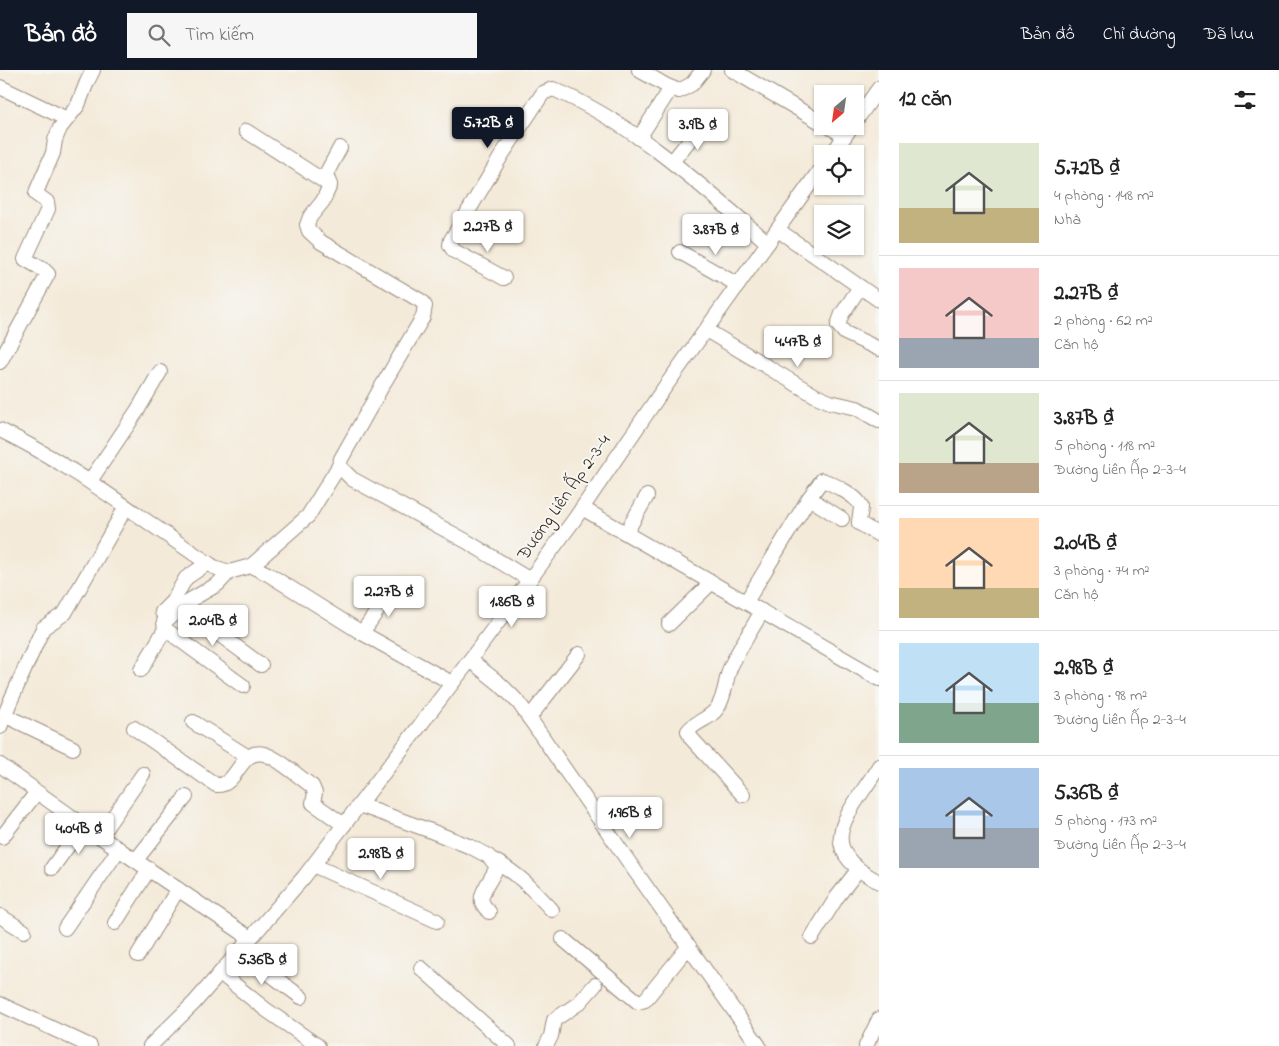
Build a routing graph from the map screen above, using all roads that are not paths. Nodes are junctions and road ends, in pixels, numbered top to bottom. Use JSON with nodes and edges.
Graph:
{"nodes":[{"id":1,"x":93,"y":70,"type":"edge"},
{"id":2,"x":639,"y":70,"type":"edge"},
{"id":3,"x":703,"y":70,"type":"edge"},
{"id":4,"x":732,"y":70,"type":"edge"},
{"id":5,"x":0,"y":87,"type":"edge"},
{"id":6,"x":671,"y":88,"type":"junction"},
{"id":7,"x":879,"y":88,"type":"edge"},
{"id":8,"x":864,"y":109,"type":"edge"},
{"id":9,"x":814,"y":118,"type":"edge"},
{"id":10,"x":67,"y":120,"type":"junction"},
{"id":11,"x":703,"y":123,"type":"dead end"},
{"id":12,"x":246,"y":131,"type":"dead end"},
{"id":13,"x":640,"y":138,"type":"junction"},
{"id":14,"x":340,"y":148,"type":"dead end"},
{"id":15,"x":672,"y":162,"type":"junction"},
{"id":16,"x":814,"y":178,"type":"edge"},
{"id":17,"x":330,"y":185,"type":"junction"},
{"id":18,"x":778,"y":230,"type":"junction"},
{"id":19,"x":768,"y":243,"type":"junction"},
{"id":20,"x":680,"y":252,"type":"dead end"},
{"id":21,"x":504,"y":278,"type":"dead end"},
{"id":22,"x":738,"y":285,"type":"junction"},
{"id":23,"x":860,"y":287,"type":"junction"},
{"id":24,"x":879,"y":300,"type":"edge"},
{"id":25,"x":706,"y":330,"type":"junction"},
{"id":26,"x":879,"y":349,"type":"edge"},
{"id":27,"x":0,"y":362,"type":"edge"},
{"id":28,"x":160,"y":372,"type":"dead end"},
{"id":29,"x":879,"y":421,"type":"edge"},
{"id":30,"x":0,"y":430,"type":"edge"},
{"id":31,"x":339,"y":466,"type":"junction"},
{"id":32,"x":90,"y":482,"type":"junction"},
{"id":33,"x":647,"y":496,"type":"dead end"},
{"id":34,"x":809,"y":498,"type":"junction"},
{"id":35,"x":126,"y":507,"type":"junction"},
{"id":36,"x":582,"y":508,"type":"junction"},
{"id":37,"x":842,"y":519,"type":"dead end"},
{"id":38,"x":626,"y":533,"type":"junction"},
{"id":39,"x":879,"y":535,"type":"edge"},
{"id":40,"x":208,"y":563,"type":"junction"},
{"id":41,"x":251,"y":566,"type":"junction"},
{"id":42,"x":229,"y":572,"type":"junction"},
{"id":43,"x":530,"y":580,"type":"junction"},
{"id":44,"x":712,"y":582,"type":"junction"},
{"id":45,"x":393,"y":588,"type":"dead end"},
{"id":46,"x":746,"y":602,"type":"junction"},
{"id":47,"x":182,"y":606,"type":"junction"},
{"id":48,"x":762,"y":611,"type":"junction"},
{"id":49,"x":162,"y":612,"type":"dead end"},
{"id":50,"x":670,"y":624,"type":"dead end"},
{"id":51,"x":165,"y":629,"type":"junction"},
{"id":52,"x":362,"y":633,"type":"junction"},
{"id":53,"x":579,"y":654,"type":"dead end"},
{"id":54,"x":470,"y":660,"type":"junction"},
{"id":55,"x":260,"y":665,"type":"dead end"},
{"id":56,"x":141,"y":670,"type":"dead end"},
{"id":57,"x":879,"y":679,"type":"edge"},
{"id":58,"x":452,"y":683,"type":"junction"},
{"id":59,"x":243,"y":686,"type":"dead end"},
{"id":60,"x":3,"y":710,"type":"edge"},
{"id":61,"x":529,"y":718,"type":"junction"},
{"id":62,"x":194,"y":722,"type":"dead end"},
{"id":63,"x":134,"y":728,"type":"dead end"},
{"id":64,"x":73,"y":748,"type":"dead end"},
{"id":65,"x":248,"y":756,"type":"junction"},
{"id":66,"x":0,"y":765,"type":"edge"},
{"id":67,"x":879,"y":766,"type":"edge"},
{"id":68,"x":143,"y":774,"type":"dead end"},
{"id":69,"x":31,"y":787,"type":"dead end"},
{"id":70,"x":743,"y":795,"type":"dead end"},
{"id":71,"x":186,"y":797,"type":"dead end"},
{"id":72,"x":359,"y":805,"type":"junction"},
{"id":73,"x":83,"y":825,"type":"junction"},
{"id":74,"x":344,"y":825,"type":"junction"},
{"id":75,"x":100,"y":836,"type":"junction"},
{"id":76,"x":2,"y":837,"type":"dead end"},
{"id":77,"x":118,"y":848,"type":"junction"},
{"id":78,"x":136,"y":860,"type":"junction"},
{"id":79,"x":493,"y":860,"type":"junction"},
{"id":80,"x":313,"y":865,"type":"junction"},
{"id":81,"x":52,"y":868,"type":"dead end"},
{"id":82,"x":149,"y":869,"type":"junction"},
{"id":83,"x":858,"y":870,"type":"junction"},
{"id":84,"x":879,"y":882,"type":"edge"},
{"id":85,"x":178,"y":889,"type":"junction"},
{"id":86,"x":552,"y":910,"type":"dead end"},
{"id":87,"x":489,"y":912,"type":"dead end"},
{"id":88,"x":0,"y":916,"type":"edge"},
{"id":89,"x":437,"y":921,"type":"dead end"},
{"id":90,"x":115,"y":923,"type":"dead end"},
{"id":91,"x":65,"y":928,"type":"dead end"},
{"id":92,"x":24,"y":932,"type":"dead end"},
{"id":93,"x":812,"y":937,"type":"dead end"},
{"id":94,"x":250,"y":938,"type":"junction"},
{"id":95,"x":563,"y":939,"type":"dead end"},
{"id":96,"x":688,"y":946,"type":"junction"},
{"id":97,"x":239,"y":951,"type":"junction"},
{"id":98,"x":138,"y":955,"type":"dead end"},
{"id":99,"x":421,"y":968,"type":"dead end"},
{"id":100,"x":220,"y":973,"type":"junction"},
{"id":101,"x":595,"y":984,"type":"dead end"},
{"id":102,"x":301,"y":997,"type":"dead end"},
{"id":103,"x":0,"y":1004,"type":"edge"},
{"id":104,"x":879,"y":1019,"type":"edge"},
{"id":105,"x":757,"y":1045,"type":"edge"},
{"id":106,"x":90,"y":1046,"type":"edge"},
{"id":107,"x":150,"y":1046,"type":"edge"},
{"id":108,"x":318,"y":1046,"type":"edge"},
{"id":109,"x":509,"y":1046,"type":"edge"},
{"id":110,"x":546,"y":1046,"type":"edge"},
{"id":111,"x":866,"y":1046,"type":"edge"}],
"edges":[{"from":1,"to":10,"type":"street"},
{"from":2,"to":6,"type":"street"},
{"from":3,"to":6,"type":"street"},
{"from":4,"to":9,"type":"street"},
{"from":5,"to":10,"type":"street"},
{"from":6,"to":13,"type":"street"},
{"from":7,"to":8,"type":"street"},
{"from":10,"to":27,"type":"street"},
{"from":11,"to":15,"type":"street"},
{"from":12,"to":17,"type":"street"},
{"from":13,"to":15,"type":"street"},
{"from":13,"to":21,"type":"street"},
{"from":14,"to":17,"type":"street"},
{"from":15,"to":19,"type":"street"},
{"from":16,"to":18,"type":"street","name":"Đường Liên Ấp 2-3-4"},
{"from":17,"to":31,"type":"street"},
{"from":18,"to":19,"type":"street","name":"Đường Liên Ấp 2-3-4"},
{"from":18,"to":23,"type":"street"},
{"from":19,"to":22,"type":"street","name":"Đường Liên Ấp 2-3-4"},
{"from":20,"to":22,"type":"street"},
{"from":22,"to":25,"type":"street","name":"Đường Liên Ấp 2-3-4"},
{"from":23,"to":24,"type":"street"},
{"from":23,"to":26,"type":"street"},
{"from":25,"to":29,"type":"street"},
{"from":25,"to":36,"type":"street","name":"Đường Liên Ấp 2-3-4"},
{"from":28,"to":32,"type":"street"},
{"from":30,"to":32,"type":"street"},
{"from":31,"to":41,"type":"street"},
{"from":31,"to":43,"type":"street"},
{"from":32,"to":35,"type":"street"},
{"from":33,"to":38,"type":"street"},
{"from":34,"to":37,"type":"street"},
{"from":34,"to":39,"type":"street"},
{"from":34,"to":46,"type":"street"},
{"from":35,"to":40,"type":"street"},
{"from":35,"to":60,"type":"street"},
{"from":36,"to":38,"type":"street"},
{"from":36,"to":43,"type":"street","name":"Đường Liên Ấp 2-3-4"},
{"from":38,"to":44,"type":"street"},
{"from":40,"to":42,"type":"street"},
{"from":40,"to":49,"type":"street"},
{"from":41,"to":42,"type":"street"},
{"from":41,"to":52,"type":"street"},
{"from":42,"to":47,"type":"street"},
{"from":43,"to":54,"type":"street","name":"Đường Liên Ấp 2-3-4"},
{"from":44,"to":46,"type":"street"},
{"from":44,"to":50,"type":"street"},
{"from":45,"to":52,"type":"street"},
{"from":46,"to":48,"type":"street"},
{"from":47,"to":51,"type":"street"},
{"from":47,"to":55,"type":"street"},
{"from":48,"to":57,"type":"street"},
{"from":48,"to":70,"type":"street"},
{"from":51,"to":56,"type":"street"},
{"from":51,"to":59,"type":"street"},
{"from":52,"to":58,"type":"street"},
{"from":53,"to":61,"type":"street"},
{"from":54,"to":58,"type":"street","name":"Đường Liên Ấp 2-3-4"},
{"from":54,"to":61,"type":"street"},
{"from":58,"to":72,"type":"street","name":"Đường Liên Ấp 2-3-4"},
{"from":60,"to":64,"type":"street"},
{"from":61,"to":96,"type":"street"},
{"from":62,"to":65,"type":"street"},
{"from":63,"to":65,"type":"street"},
{"from":65,"to":74,"type":"street"},
{"from":66,"to":69,"type":"street"},
{"from":67,"to":83,"type":"street"},
{"from":68,"to":75,"type":"street"},
{"from":71,"to":78,"type":"street"},
{"from":72,"to":74,"type":"street","name":"Đường Liên Ấp 2-3-4"},
{"from":72,"to":79,"type":"street"},
{"from":73,"to":75,"type":"street"},
{"from":73,"to":76,"type":"street"},
{"from":73,"to":81,"type":"street"},
{"from":74,"to":80,"type":"street","name":"Đường Liên Ấp 2-3-4"},
{"from":75,"to":77,"type":"street"},
{"from":77,"to":78,"type":"street"},
{"from":77,"to":91,"type":"street"},
{"from":78,"to":82,"type":"street"},
{"from":79,"to":86,"type":"street"},
{"from":79,"to":87,"type":"street"},
{"from":80,"to":89,"type":"street"},
{"from":80,"to":94,"type":"street","name":"Đường Liên Ấp 2-3-4"},
{"from":82,"to":85,"type":"street"},
{"from":82,"to":90,"type":"street"},
{"from":83,"to":84,"type":"street"},
{"from":83,"to":93,"type":"street"},
{"from":85,"to":94,"type":"street"},
{"from":85,"to":98,"type":"street"},
{"from":88,"to":92,"type":"street"},
{"from":94,"to":97,"type":"street","name":"Đường Liên Ấp 2-3-4"},
{"from":95,"to":96,"type":"street"},
{"from":96,"to":105,"type":"street"},
{"from":97,"to":100,"type":"street","name":"Đường Liên Ấp 2-3-4"},
{"from":97,"to":102,"type":"street"},
{"from":99,"to":109,"type":"street"},
{"from":100,"to":107,"type":"street","name":"Đường Liên Ấp 2-3-4"},
{"from":100,"to":108,"type":"street"},
{"from":101,"to":110,"type":"street"},
{"from":103,"to":106,"type":"street"},
{"from":104,"to":111,"type":"street"}]}
